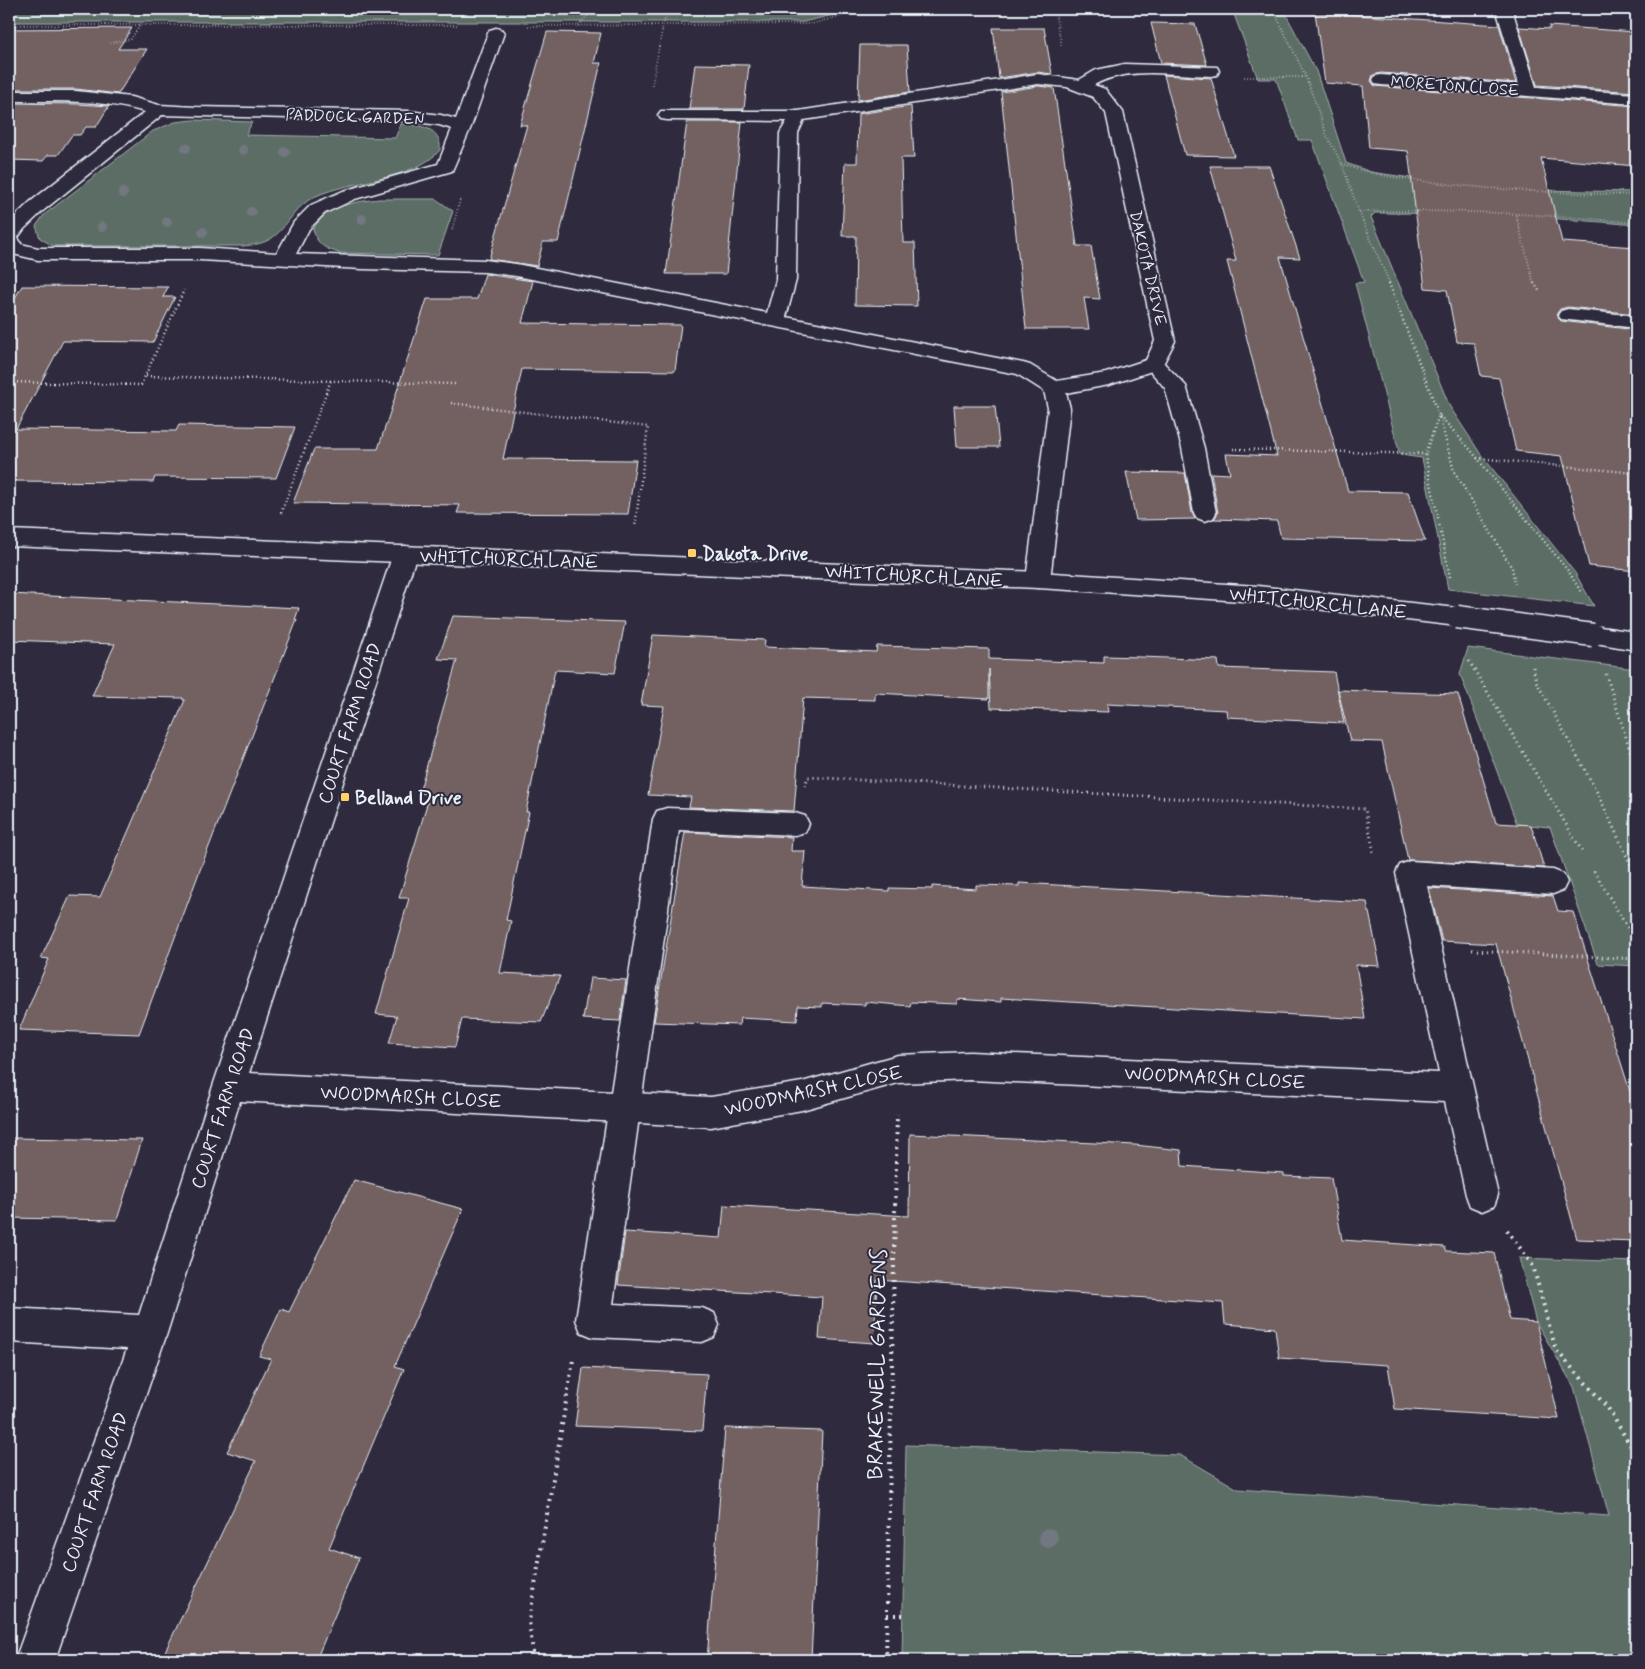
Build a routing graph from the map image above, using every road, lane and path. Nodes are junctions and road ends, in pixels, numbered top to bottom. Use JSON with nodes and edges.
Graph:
{"nodes":[{"id":1,"x":594,"y":9,"type":"edge"},
{"id":2,"x":670,"y":9,"type":"edge"},
{"id":3,"x":868,"y":9,"type":"edge"},
{"id":4,"x":1273,"y":9,"type":"edge"},
{"id":5,"x":1504,"y":9,"type":"edge"},
{"id":6,"x":141,"y":24,"type":"junction"},
{"id":7,"x":9,"y":25,"type":"edge"},
{"id":8,"x":579,"y":25,"type":"junction"},
{"id":9,"x":663,"y":25,"type":"junction"},
{"id":10,"x":459,"y":26,"type":"dead end"},
{"id":11,"x":525,"y":26,"type":"dead end"},
{"id":12,"x":496,"y":33,"type":"dead end"},
{"id":13,"x":110,"y":43,"type":"dead end"},
{"id":14,"x":1211,"y":71,"type":"joint"},
{"id":15,"x":1306,"y":77,"type":"junction"},
{"id":16,"x":1381,"y":80,"type":"dead end"},
{"id":17,"x":1080,"y":86,"type":"junction"},
{"id":18,"x":1528,"y":91,"type":"junction"},
{"id":19,"x":9,"y":96,"type":"edge"},
{"id":20,"x":1636,"y":99,"type":"edge"},
{"id":21,"x":158,"y":110,"type":"junction"},
{"id":22,"x":667,"y":115,"type":"joint"},
{"id":23,"x":798,"y":116,"type":"junction"},
{"id":24,"x":462,"y":127,"type":"junction"},
{"id":25,"x":1342,"y":164,"type":"junction"},
{"id":26,"x":446,"y":167,"type":"junction"},
{"id":27,"x":1636,"y":195,"type":"edge"},
{"id":28,"x":1359,"y":212,"type":"junction"},
{"id":29,"x":1516,"y":215,"type":"junction"},
{"id":30,"x":1636,"y":223,"type":"edge"},
{"id":31,"x":200,"y":254,"type":"junction"},
{"id":32,"x":283,"y":259,"type":"junction"},
{"id":33,"x":442,"y":264,"type":"junction"},
{"id":34,"x":1568,"y":315,"type":"joint"},
{"id":35,"x":774,"y":321,"type":"junction"},
{"id":36,"x":1636,"y":322,"type":"edge"},
{"id":37,"x":1154,"y":364,"type":"junction"},
{"id":38,"x":146,"y":376,"type":"junction"},
{"id":39,"x":331,"y":380,"type":"junction"},
{"id":40,"x":9,"y":382,"type":"edge"},
{"id":41,"x":455,"y":384,"type":"dead end"},
{"id":42,"x":1054,"y":388,"type":"junction"},
{"id":43,"x":451,"y":403,"type":"dead end"},
{"id":44,"x":1193,"y":448,"type":"junction"},
{"id":45,"x":1425,"y":454,"type":"dead end"},
{"id":46,"x":1476,"y":458,"type":"dead end"},
{"id":47,"x":1636,"y":473,"type":"edge"},
{"id":48,"x":1205,"y":513,"type":"dead end"},
{"id":49,"x":9,"y":538,"type":"edge"},
{"id":50,"x":267,"y":548,"type":"junction"},
{"id":51,"x":405,"y":554,"type":"junction"},
{"id":52,"x":645,"y":563,"type":"junction"},
{"id":53,"x":1038,"y":580,"type":"junction"},
{"id":54,"x":1516,"y":586,"type":"dead end"},
{"id":55,"x":1636,"y":641,"type":"edge"},
{"id":56,"x":1531,"y":658,"type":"dead end"},
{"id":57,"x":795,"y":824,"type":"joint"},
{"id":58,"x":1410,"y":873,"type":"junction"},
{"id":59,"x":1636,"y":876,"type":"edge"},
{"id":60,"x":1553,"y":882,"type":"dead end"},
{"id":61,"x":1426,"y":947,"type":"junction"},
{"id":62,"x":1636,"y":959,"type":"edge"},
{"id":63,"x":898,"y":1069,"type":"junction"},
{"id":64,"x":229,"y":1086,"type":"junction"},
{"id":65,"x":1457,"y":1088,"type":"junction"},
{"id":66,"x":624,"y":1107,"type":"junction"},
{"id":67,"x":1482,"y":1194,"type":"joint"},
{"id":68,"x":593,"y":1320,"type":"junction"},
{"id":69,"x":9,"y":1325,"type":"edge"},
{"id":70,"x":702,"y":1325,"type":"dead end"},
{"id":71,"x":150,"y":1334,"type":"junction"},
{"id":72,"x":1636,"y":1455,"type":"edge"},
{"id":73,"x":888,"y":1615,"type":"junction"},
{"id":74,"x":903,"y":1615,"type":"dead end"},
{"id":75,"x":35,"y":1660,"type":"edge"},
{"id":76,"x":534,"y":1660,"type":"edge"},
{"id":77,"x":886,"y":1660,"type":"edge"}],
"edges":[{"from":1,"to":8,"type":"path"},
{"from":2,"to":9,"type":"path"},
{"from":3,"to":9,"type":"path"},
{"from":4,"to":15,"type":"path"},
{"from":5,"to":18,"type":"street","name":"MORETON CLOSE"},
{"from":6,"to":7,"type":"path"},
{"from":6,"to":10,"type":"path"},
{"from":6,"to":13,"type":"path"},
{"from":8,"to":9,"type":"path"},
{"from":8,"to":11,"type":"path"},
{"from":9,"to":22,"type":"path"},
{"from":12,"to":24,"type":"street"},
{"from":14,"to":15,"type":"path"},
{"from":14,"to":17,"type":"street"},
{"from":15,"to":25,"type":"path"},
{"from":16,"to":18,"type":"street","name":"MORETON CLOSE"},
{"from":17,"to":23,"type":"street","name":"DAKOTA DRIVE"},
{"from":17,"to":37,"type":"street","name":"DAKOTA DRIVE"},
{"from":18,"to":20,"type":"street","name":"MORETON CLOSE"},
{"from":19,"to":21,"type":"street","name":"PADDOCK GARDEN"},
{"from":21,"to":24,"type":"street","name":"PADDOCK GARDEN"},
{"from":21,"to":31,"type":"street"},
{"from":22,"to":23,"type":"street","name":"DAKOTA DRIVE"},
{"from":23,"to":35,"type":"street"},
{"from":24,"to":26,"type":"street"},
{"from":25,"to":27,"type":"path"},
{"from":25,"to":28,"type":"path"},
{"from":26,"to":32,"type":"street"},
{"from":26,"to":33,"type":"path"},
{"from":28,"to":29,"type":"path"},
{"from":28,"to":54,"type":"path"},
{"from":29,"to":30,"type":"path"},
{"from":29,"to":34,"type":"path"},
{"from":31,"to":32,"type":"street"},
{"from":31,"to":38,"type":"path"},
{"from":32,"to":33,"type":"street"},
{"from":33,"to":35,"type":"street"},
{"from":34,"to":36,"type":"street"},
{"from":35,"to":42,"type":"street"},
{"from":37,"to":42,"type":"street"},
{"from":37,"to":44,"type":"street"},
{"from":38,"to":39,"type":"path"},
{"from":38,"to":40,"type":"path"},
{"from":39,"to":41,"type":"path"},
{"from":39,"to":50,"type":"path"},
{"from":42,"to":53,"type":"street"},
{"from":43,"to":52,"type":"path"},
{"from":44,"to":45,"type":"path"},
{"from":44,"to":48,"type":"street"},
{"from":46,"to":47,"type":"path"},
{"from":49,"to":50,"type":"street","name":"WHITCHURCH LANE"},
{"from":50,"to":51,"type":"street","name":"WHITCHURCH LANE"},
{"from":51,"to":52,"type":"street","name":"WHITCHURCH LANE"},
{"from":51,"to":64,"type":"street","name":"COURT FARM ROAD"},
{"from":52,"to":53,"type":"street","name":"WHITCHURCH LANE"},
{"from":53,"to":55,"type":"street","name":"WHITCHURCH LANE","bridge":true},
{"from":56,"to":59,"type":"path"},
{"from":57,"to":58,"type":"path"},
{"from":57,"to":66,"type":"street"},
{"from":58,"to":60,"type":"street"},
{"from":58,"to":61,"type":"street"},
{"from":61,"to":62,"type":"path"},
{"from":61,"to":65,"type":"street"},
{"from":63,"to":65,"type":"street","name":"WOODMARSH CLOSE"},
{"from":63,"to":66,"type":"street","name":"WOODMARSH CLOSE"},
{"from":63,"to":73,"type":"path","name":"BRAKEWELL GARDENS"},
{"from":64,"to":66,"type":"street","name":"WOODMARSH CLOSE"},
{"from":64,"to":71,"type":"street","name":"COURT FARM ROAD"},
{"from":65,"to":67,"type":"street"},
{"from":66,"to":68,"type":"street"},
{"from":67,"to":72,"type":"path"},
{"from":68,"to":70,"type":"street"},
{"from":68,"to":76,"type":"path"},
{"from":69,"to":71,"type":"street"},
{"from":71,"to":75,"type":"street","name":"COURT FARM ROAD"},
{"from":73,"to":74,"type":"path"},
{"from":73,"to":77,"type":"path","name":"BRAKEWELL GARDENS"}]}
